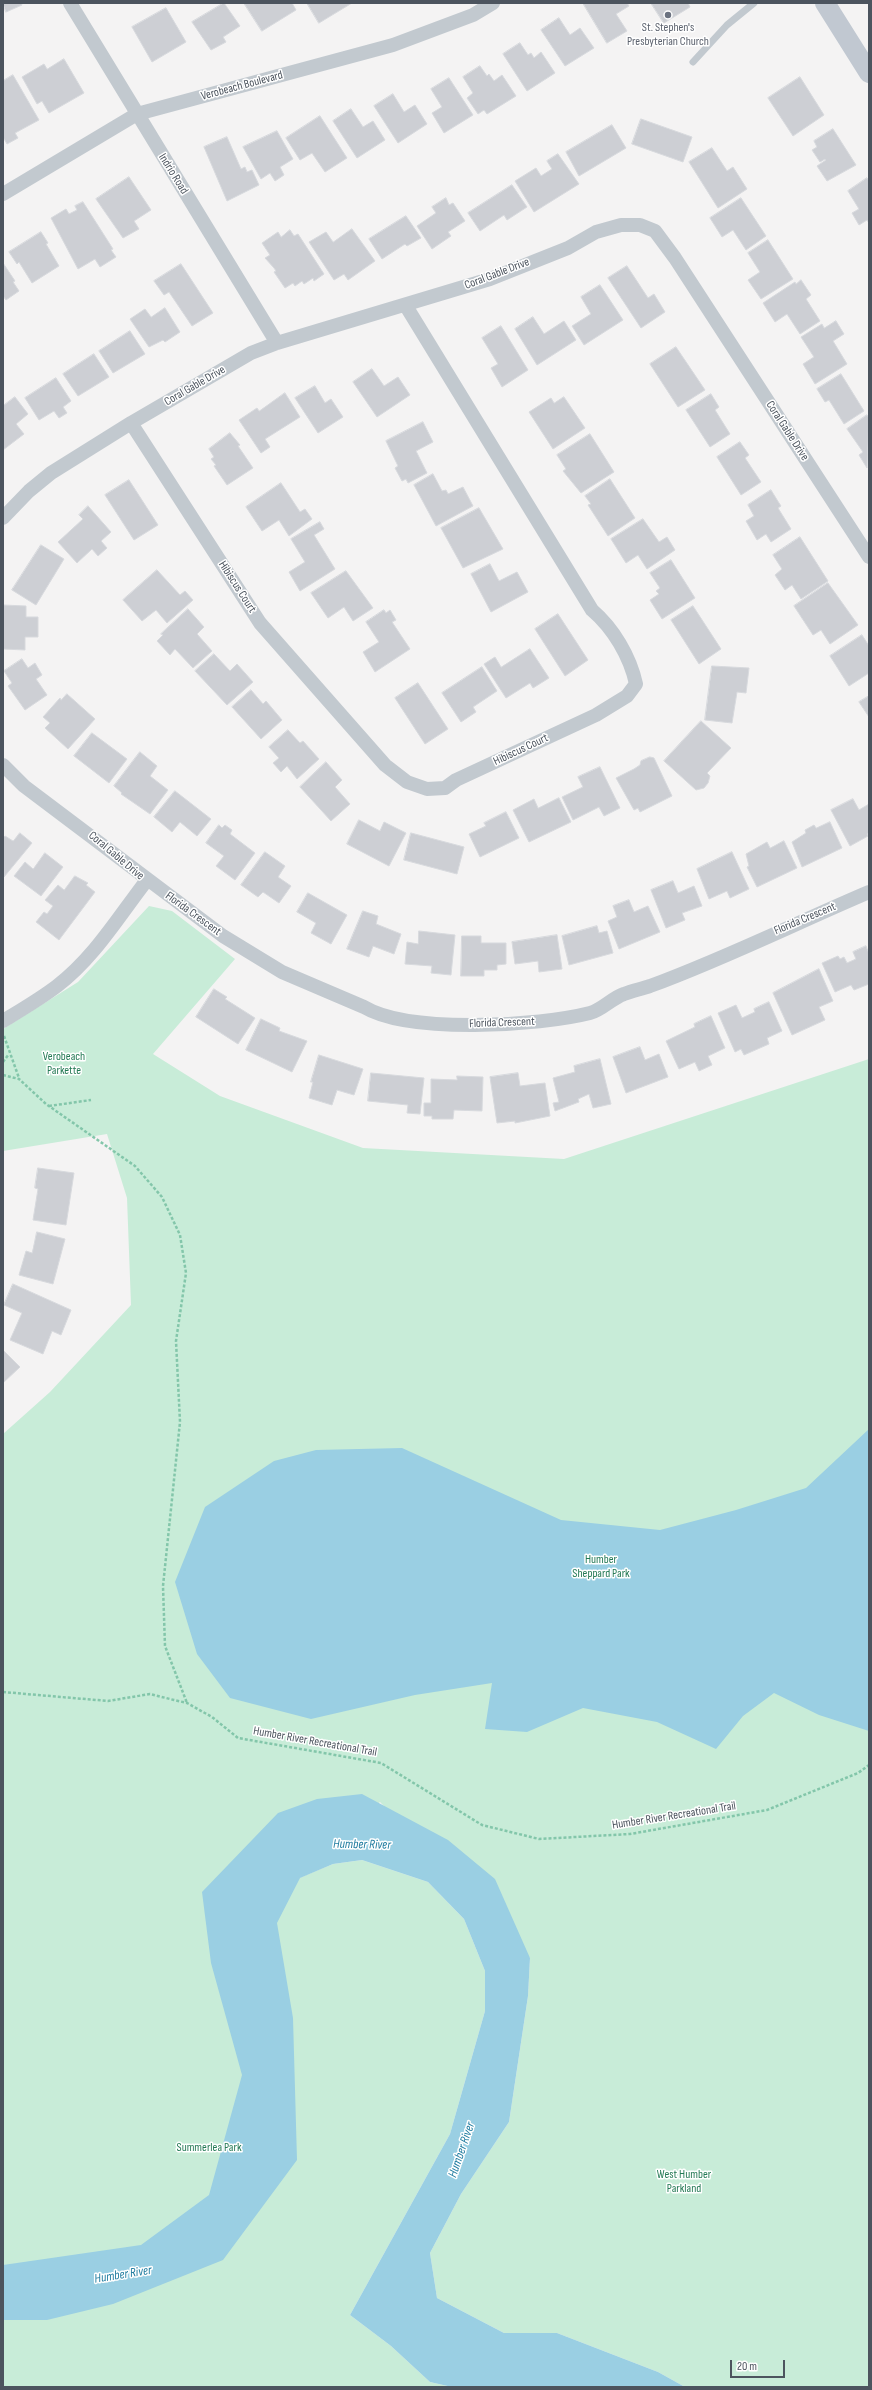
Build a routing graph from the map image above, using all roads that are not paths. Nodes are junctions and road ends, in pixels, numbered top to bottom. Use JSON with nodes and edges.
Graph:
{"nodes":[{"id":1,"x":70,"y":3,"type":"edge"},
{"id":2,"x":493,"y":3,"type":"edge"},
{"id":3,"x":754,"y":3,"type":"edge"},
{"id":4,"x":825,"y":3,"type":"edge"},
{"id":5,"x":693,"y":62,"type":"dead end"},
{"id":6,"x":869,"y":73,"type":"edge"},
{"id":7,"x":137,"y":114,"type":"junction"},
{"id":8,"x":3,"y":194,"type":"edge"},
{"id":9,"x":406,"y":306,"type":"junction"},
{"id":10,"x":277,"y":343,"type":"junction"},
{"id":11,"x":131,"y":423,"type":"junction"},
{"id":12,"x":3,"y":518,"type":"edge"},
{"id":13,"x":869,"y":557,"type":"edge"},
{"id":14,"x":3,"y":765,"type":"edge"},
{"id":15,"x":147,"y":880,"type":"junction"},
{"id":16,"x":869,"y":892,"type":"edge"},
{"id":17,"x":3,"y":1021,"type":"edge"}],
"edges":[{"from":1,"to":7,"type":"street","name":"Indrio Road"},
{"from":2,"to":7,"type":"street","name":"Verobeach Boulevard"},
{"from":3,"to":5,"type":"lane"},
{"from":4,"to":6,"type":"main road"},
{"from":7,"to":8,"type":"street","name":"Verobeach Boulevard"},
{"from":7,"to":10,"type":"street","name":"Indrio Road"},
{"from":9,"to":10,"type":"street","name":"Coral Gable Drive"},
{"from":9,"to":11,"type":"street","name":"Hibiscus Court"},
{"from":9,"to":13,"type":"street","name":"Coral Gable Drive"},
{"from":10,"to":11,"type":"street","name":"Coral Gable Drive"},
{"from":11,"to":12,"type":"street","name":"Coral Gable Drive"},
{"from":14,"to":15,"type":"street","name":"Coral Gable Drive"},
{"from":15,"to":16,"type":"street","name":"Florida Crescent"},
{"from":15,"to":17,"type":"street","name":"Coral Gable Drive"}]}
